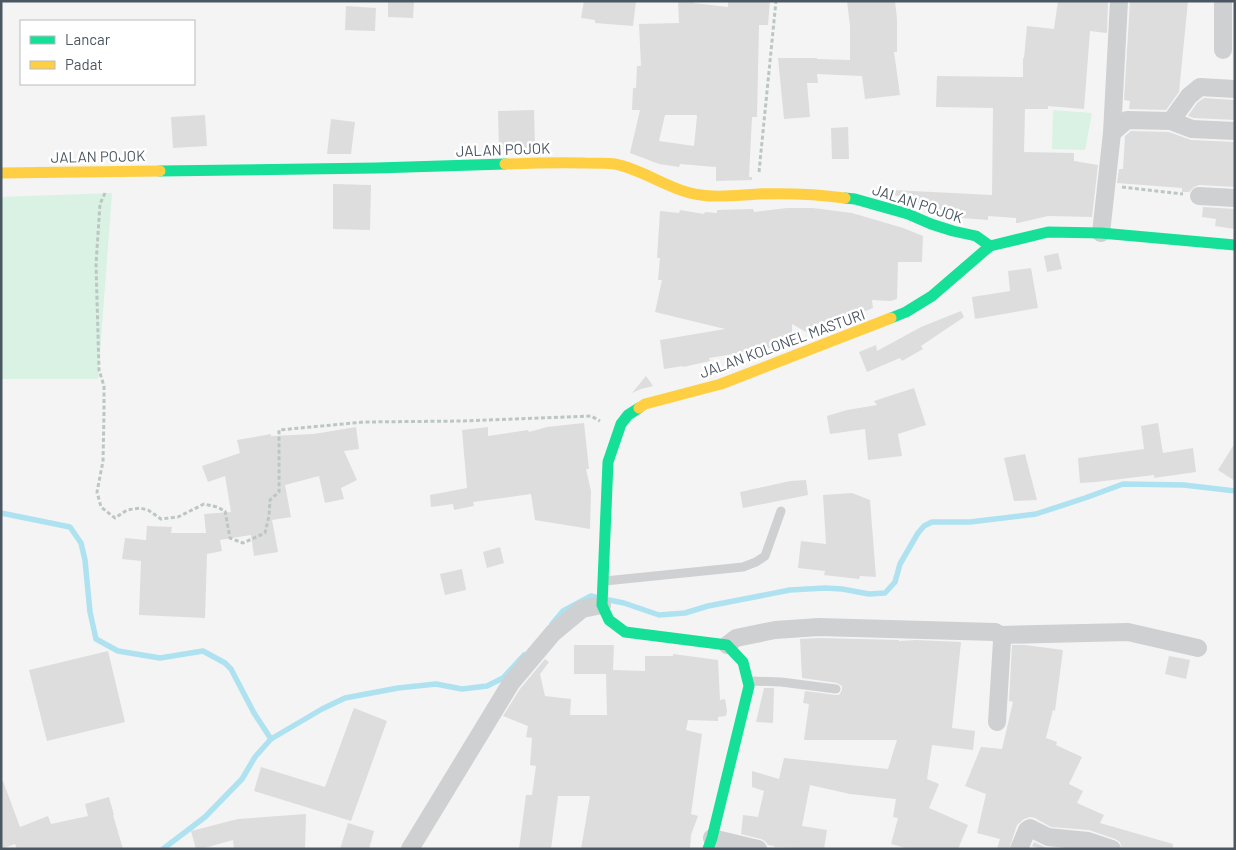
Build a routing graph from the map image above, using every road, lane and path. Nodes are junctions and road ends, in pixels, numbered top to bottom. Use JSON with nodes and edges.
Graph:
{"nodes":[{"id":1,"x":776,"y":1,"type":"edge"},
{"id":2,"x":1119,"y":1,"type":"edge"},
{"id":3,"x":1223,"y":1,"type":"edge"},
{"id":4,"x":1222,"y":50,"type":"dead end"},
{"id":5,"x":1235,"y":89,"type":"edge"},
{"id":6,"x":1171,"y":121,"type":"junction"},
{"id":7,"x":1235,"y":131,"type":"edge"},
{"id":8,"x":1112,"y":133,"type":"junction"},
{"id":9,"x":115,"y":171,"type":"junction"},
{"id":10,"x":1,"y":173,"type":"edge"},
{"id":11,"x":1106,"y":186,"type":"junction"},
{"id":12,"x":758,"y":194,"type":"junction"},
{"id":13,"x":1199,"y":196,"type":"joint"},
{"id":14,"x":1235,"y":198,"type":"edge"},
{"id":15,"x":1101,"y":233,"type":"junction"},
{"id":16,"x":1235,"y":245,"type":"edge"},
{"id":17,"x":990,"y":246,"type":"junction"},
{"id":18,"x":621,"y":424,"type":"junction"},
{"id":19,"x":781,"y":511,"type":"dead end"},
{"id":20,"x":602,"y":581,"type":"junction"},
{"id":21,"x":602,"y":605,"type":"junction"},
{"id":22,"x":1000,"y":635,"type":"junction"},
{"id":23,"x":727,"y":645,"type":"junction"},
{"id":24,"x":1198,"y":648,"type":"dead end"},
{"id":25,"x":748,"y":680,"type":"junction"},
{"id":26,"x":836,"y":689,"type":"dead end"},
{"id":27,"x":997,"y":722,"type":"dead end"},
{"id":28,"x":710,"y":843,"type":"edge"},
{"id":29,"x":410,"y":849,"type":"edge"},
{"id":30,"x":758,"y":849,"type":"edge"},
{"id":31,"x":1019,"y":849,"type":"edge"},
{"id":32,"x":1112,"y":849,"type":"edge"}],
"edges":[{"from":1,"to":12,"type":"path"},
{"from":2,"to":8,"type":"street"},
{"from":3,"to":4,"type":"street"},
{"from":5,"to":6,"type":"street"},
{"from":6,"to":7,"type":"street"},
{"from":6,"to":8,"type":"street"},
{"from":8,"to":11,"type":"street"},
{"from":9,"to":10,"type":"main road","name":"JALAN POJOK"},
{"from":9,"to":12,"type":"main road","name":"JALAN POJOK"},
{"from":9,"to":18,"type":"path"},
{"from":11,"to":13,"type":"path"},
{"from":11,"to":15,"type":"street"},
{"from":12,"to":17,"type":"main road","name":"JALAN POJOK"},
{"from":13,"to":14,"type":"street"},
{"from":15,"to":16,"type":"main road","name":"JALAN KOLONEL MASTURI"},
{"from":15,"to":17,"type":"main road","name":"JALAN KOLONEL MASTURI"},
{"from":17,"to":18,"type":"main road","name":"JALAN KOLONEL MASTURI"},
{"from":18,"to":20,"type":"main road","name":"JALAN KOLONEL MASTURI"},
{"from":19,"to":20,"type":"lane"},
{"from":20,"to":21,"type":"main road","name":"JALAN KOLONEL MASTURI"},
{"from":21,"to":23,"type":"main road"},
{"from":21,"to":29,"type":"street"},
{"from":22,"to":23,"type":"street"},
{"from":22,"to":24,"type":"street"},
{"from":22,"to":27,"type":"street"},
{"from":23,"to":25,"type":"main road"},
{"from":25,"to":26,"type":"lane"},
{"from":25,"to":28,"type":"main road"},
{"from":28,"to":30,"type":"street"},
{"from":31,"to":32,"type":"street"}]}
